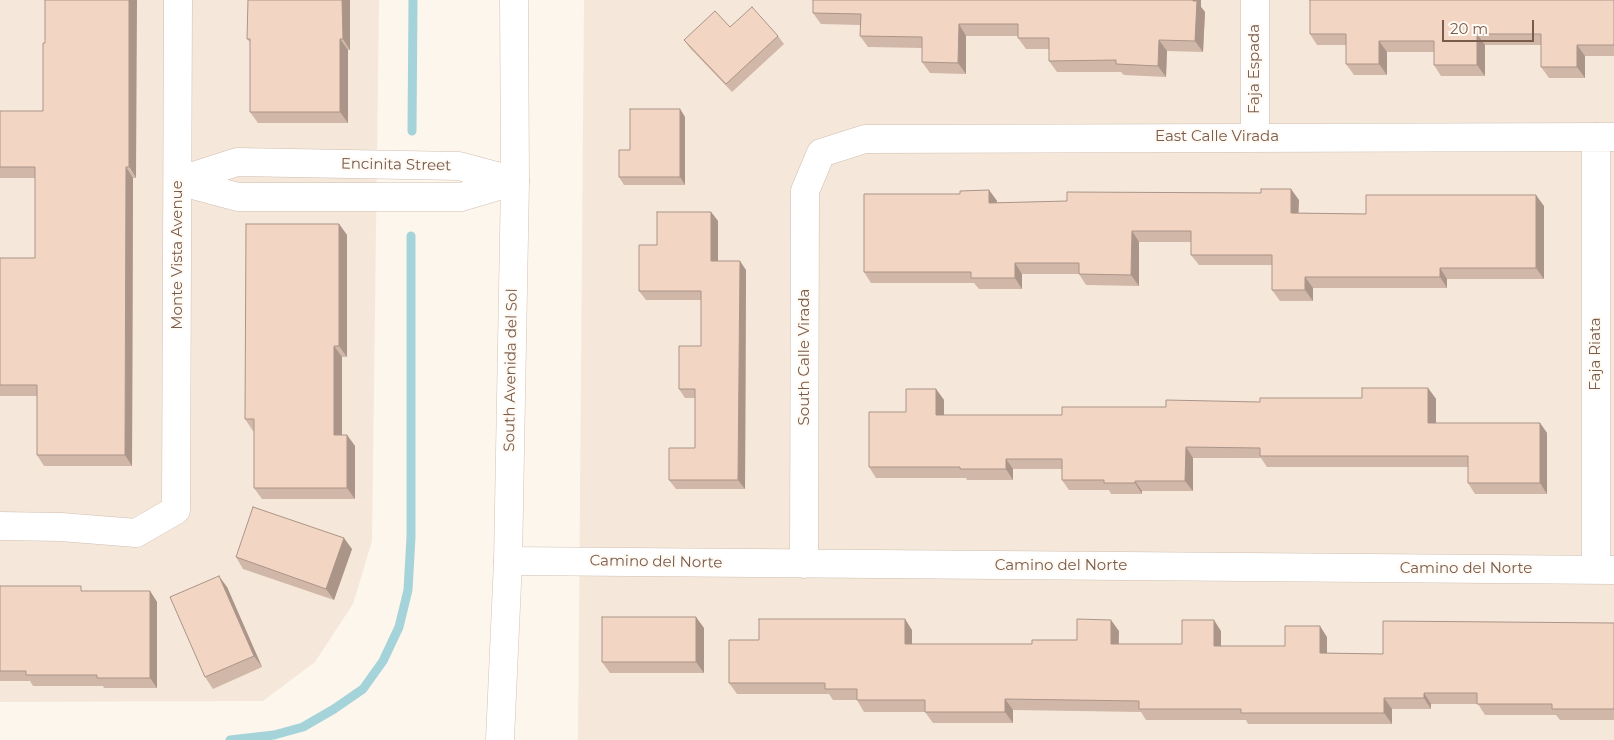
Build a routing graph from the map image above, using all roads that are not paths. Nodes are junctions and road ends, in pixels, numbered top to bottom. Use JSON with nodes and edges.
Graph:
{"nodes":[{"id":1,"x":178,"y":0,"type":"edge"},
{"id":2,"x":514,"y":0,"type":"edge"},
{"id":3,"x":1255,"y":0,"type":"edge"},
{"id":4,"x":1255,"y":137,"type":"junction"},
{"id":5,"x":1605,"y":137,"type":"edge"},
{"id":6,"x":822,"y":153,"type":"joint"},
{"id":7,"x":178,"y":181,"type":"junction"},
{"id":8,"x":515,"y":181,"type":"junction"},
{"id":9,"x":0,"y":526,"type":"edge"},
{"id":10,"x":508,"y":561,"type":"junction"},
{"id":11,"x":804,"y":564,"type":"junction"},
{"id":12,"x":1605,"y":570,"type":"edge"},
{"id":13,"x":500,"y":740,"type":"edge"}],
"edges":[{"from":1,"to":7,"type":"street","name":"Monte Vista Avenue"},
{"from":2,"to":8,"type":"street","name":"South Avenida del Sol"},
{"from":3,"to":4,"type":"street","name":"Faja Espada"},
{"from":4,"to":5,"type":"street","name":"East Calle Virada"},
{"from":4,"to":6,"type":"street","name":"East Calle Virada"},
{"from":5,"to":12,"type":"street","name":"Faja Riata"},
{"from":6,"to":11,"type":"street","name":"South Calle Virada"},
{"from":7,"to":8,"type":"street","name":"Encinita Street"},
{"from":7,"to":9,"type":"street","name":"Monte Vista Avenue"},
{"from":8,"to":10,"type":"street","name":"South Avenida del Sol"},
{"from":10,"to":11,"type":"street","name":"Camino del Norte"},
{"from":10,"to":13,"type":"street","name":"South Avenida del Sol"},
{"from":11,"to":12,"type":"street","name":"Camino del Norte"}]}
